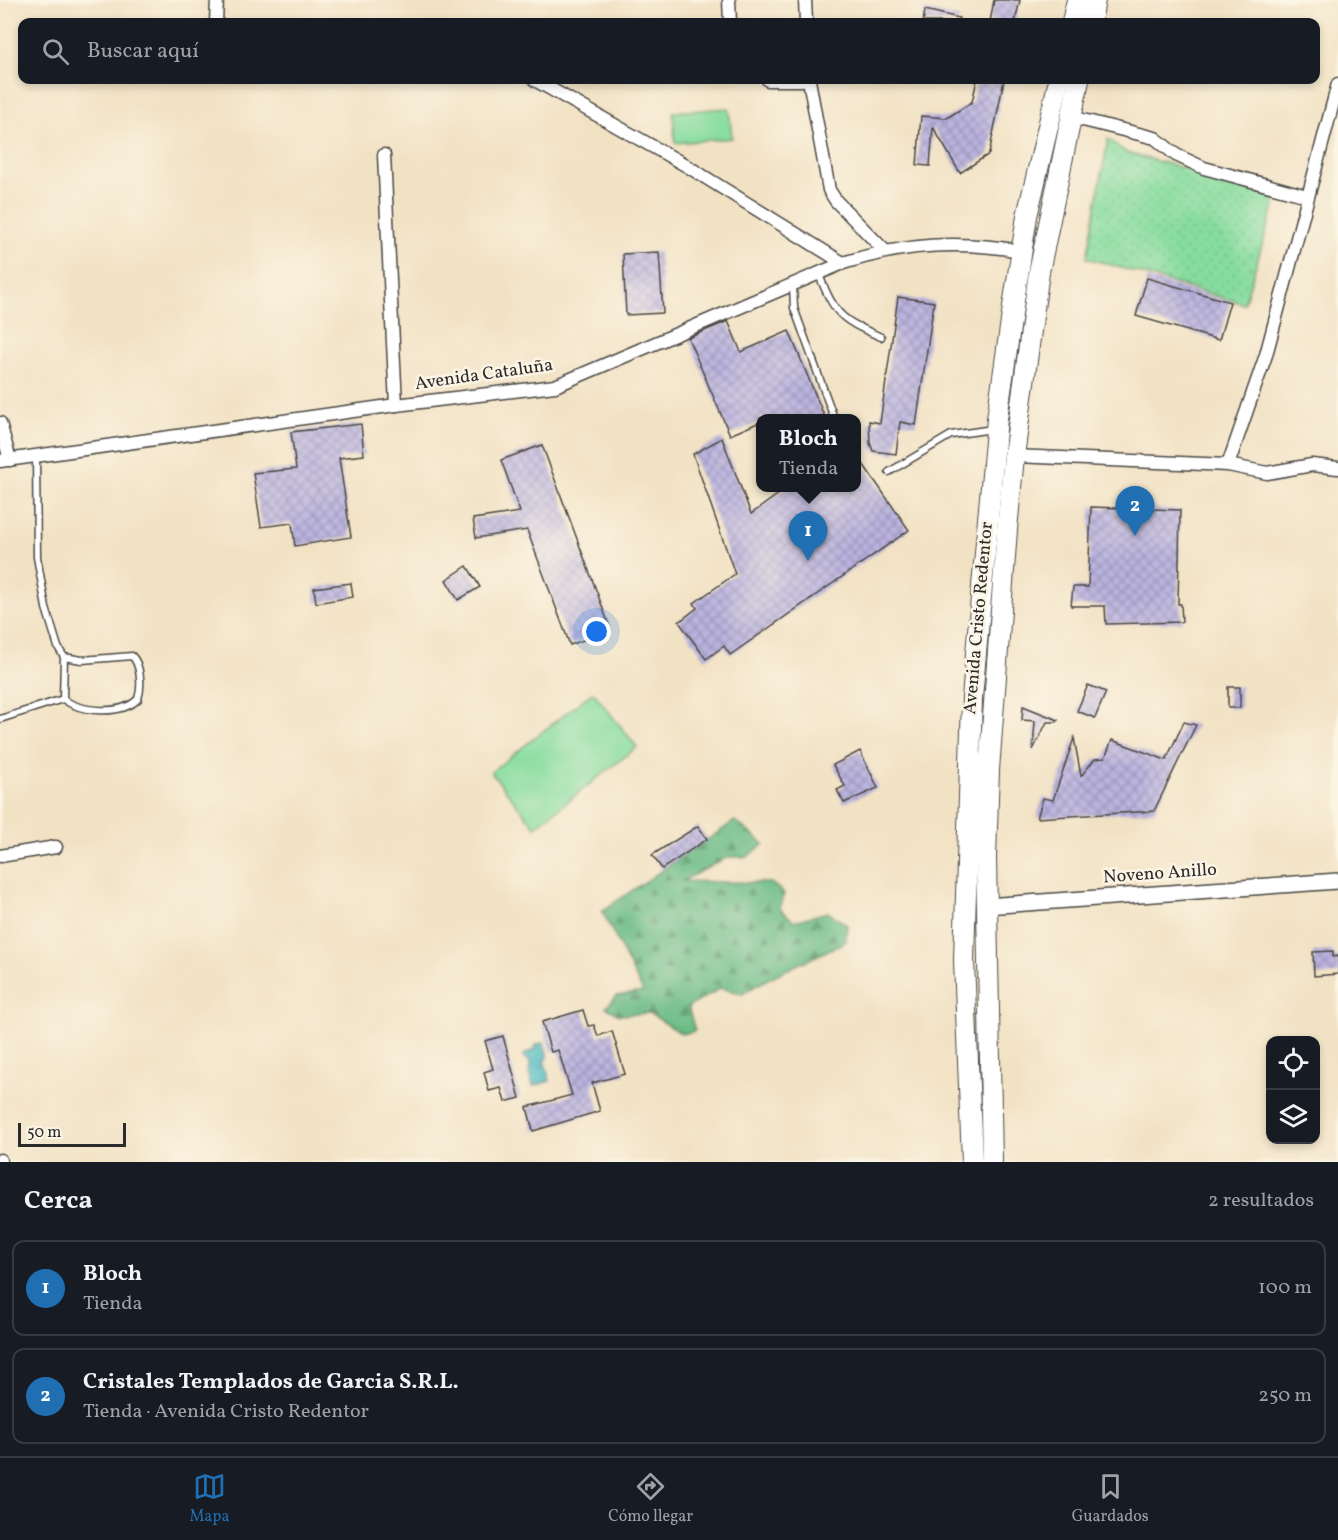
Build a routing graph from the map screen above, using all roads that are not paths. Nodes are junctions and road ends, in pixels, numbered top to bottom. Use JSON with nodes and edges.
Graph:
{"nodes":[{"id":1,"x":217,"y":0,"type":"edge"},
{"id":2,"x":729,"y":0,"type":"edge"},
{"id":3,"x":806,"y":0,"type":"edge"},
{"id":4,"x":1077,"y":0,"type":"edge"},
{"id":5,"x":1095,"y":0,"type":"edge"},
{"id":6,"x":216,"y":18,"type":"edge"},
{"id":7,"x":730,"y":18,"type":"edge"},
{"id":8,"x":806,"y":18,"type":"edge"},
{"id":9,"x":1073,"y":18,"type":"edge"},
{"id":10,"x":1092,"y":18,"type":"edge"},
{"id":11,"x":542,"y":84,"type":"edge"},
{"id":12,"x":810,"y":84,"type":"edge"},
{"id":13,"x":1058,"y":84,"type":"edge"},
{"id":14,"x":1078,"y":84,"type":"edge"},
{"id":15,"x":1338,"y":84,"type":"edge"},
{"id":16,"x":1071,"y":117,"type":"junction"},
{"id":17,"x":384,"y":155,"type":"dead end"},
{"id":18,"x":1307,"y":196,"type":"junction"},
{"id":19,"x":884,"y":250,"type":"junction"},
{"id":20,"x":1021,"y":251,"type":"junction"},
{"id":21,"x":843,"y":263,"type":"junction"},
{"id":22,"x":819,"y":275,"type":"junction"},
{"id":23,"x":793,"y":286,"type":"junction"},
{"id":24,"x":881,"y":337,"type":"dead end"},
{"id":25,"x":396,"y":405,"type":"junction"},
{"id":26,"x":833,"y":414,"type":"edge"},
{"id":27,"x":0,"y":423,"type":"edge"},
{"id":28,"x":996,"y":429,"type":"junction"},
{"id":29,"x":36,"y":456,"type":"junction"},
{"id":30,"x":1014,"y":456,"type":"junction"},
{"id":31,"x":5,"y":460,"type":"edge"},
{"id":32,"x":1228,"y":465,"type":"junction"},
{"id":33,"x":1338,"y":468,"type":"edge"},
{"id":34,"x":889,"y":472,"type":"dead end"},
{"id":35,"x":64,"y":657,"type":"junction"},
{"id":36,"x":63,"y":699,"type":"junction"},
{"id":37,"x":0,"y":719,"type":"edge"},
{"id":38,"x":56,"y":847,"type":"dead end"},
{"id":39,"x":0,"y":856,"type":"edge"},
{"id":40,"x":1338,"y":881,"type":"edge"},
{"id":41,"x":985,"y":906,"type":"junction"},
{"id":42,"x":972,"y":1162,"type":"edge"},
{"id":43,"x":992,"y":1162,"type":"edge"}],
"edges":[{"from":1,"to":6,"type":"street"},
{"from":2,"to":7,"type":"street"},
{"from":3,"to":8,"type":"street"},
{"from":4,"to":9,"type":"highway"},
{"from":5,"to":10,"type":"highway"},
{"from":11,"to":21,"type":"street"},
{"from":12,"to":19,"type":"street"},
{"from":13,"to":20,"type":"highway","name":"Avenida Cristo Redentor"},
{"from":14,"to":16,"type":"highway","name":"Avenida Cristo Redentor"},
{"from":15,"to":18,"type":"street"},
{"from":16,"to":18,"type":"street"},
{"from":16,"to":30,"type":"highway","name":"Avenida Cristo Redentor"},
{"from":17,"to":25,"type":"street"},
{"from":18,"to":32,"type":"street"},
{"from":19,"to":20,"type":"street","name":"Avenida Cataluña"},
{"from":19,"to":21,"type":"street","name":"Avenida Cataluña"},
{"from":20,"to":28,"type":"highway","name":"Avenida Cristo Redentor"},
{"from":21,"to":22,"type":"street","name":"Avenida Cataluña"},
{"from":22,"to":23,"type":"street","name":"Avenida Cataluña"},
{"from":22,"to":24,"type":"lane"},
{"from":23,"to":25,"type":"street","name":"Avenida Cataluña"},
{"from":23,"to":26,"type":"lane"},
{"from":25,"to":29,"type":"street","name":"Avenida Cataluña"},
{"from":27,"to":31,"type":"street"},
{"from":28,"to":34,"type":"lane"},
{"from":28,"to":42,"type":"highway","name":"Avenida Cristo Redentor"},
{"from":29,"to":31,"type":"street","name":"Avenida Cataluña"},
{"from":29,"to":35,"type":"lane"},
{"from":30,"to":32,"type":"street"},
{"from":30,"to":41,"type":"highway","name":"Avenida Cristo Redentor"},
{"from":32,"to":33,"type":"street"},
{"from":35,"to":36,"type":"lane"},
{"from":35,"to":36,"type":"lane"},
{"from":36,"to":37,"type":"lane"},
{"from":38,"to":39,"type":"street"},
{"from":40,"to":41,"type":"street","name":"Noveno Anillo"},
{"from":41,"to":43,"type":"highway","name":"Avenida Cristo Redentor"}]}
